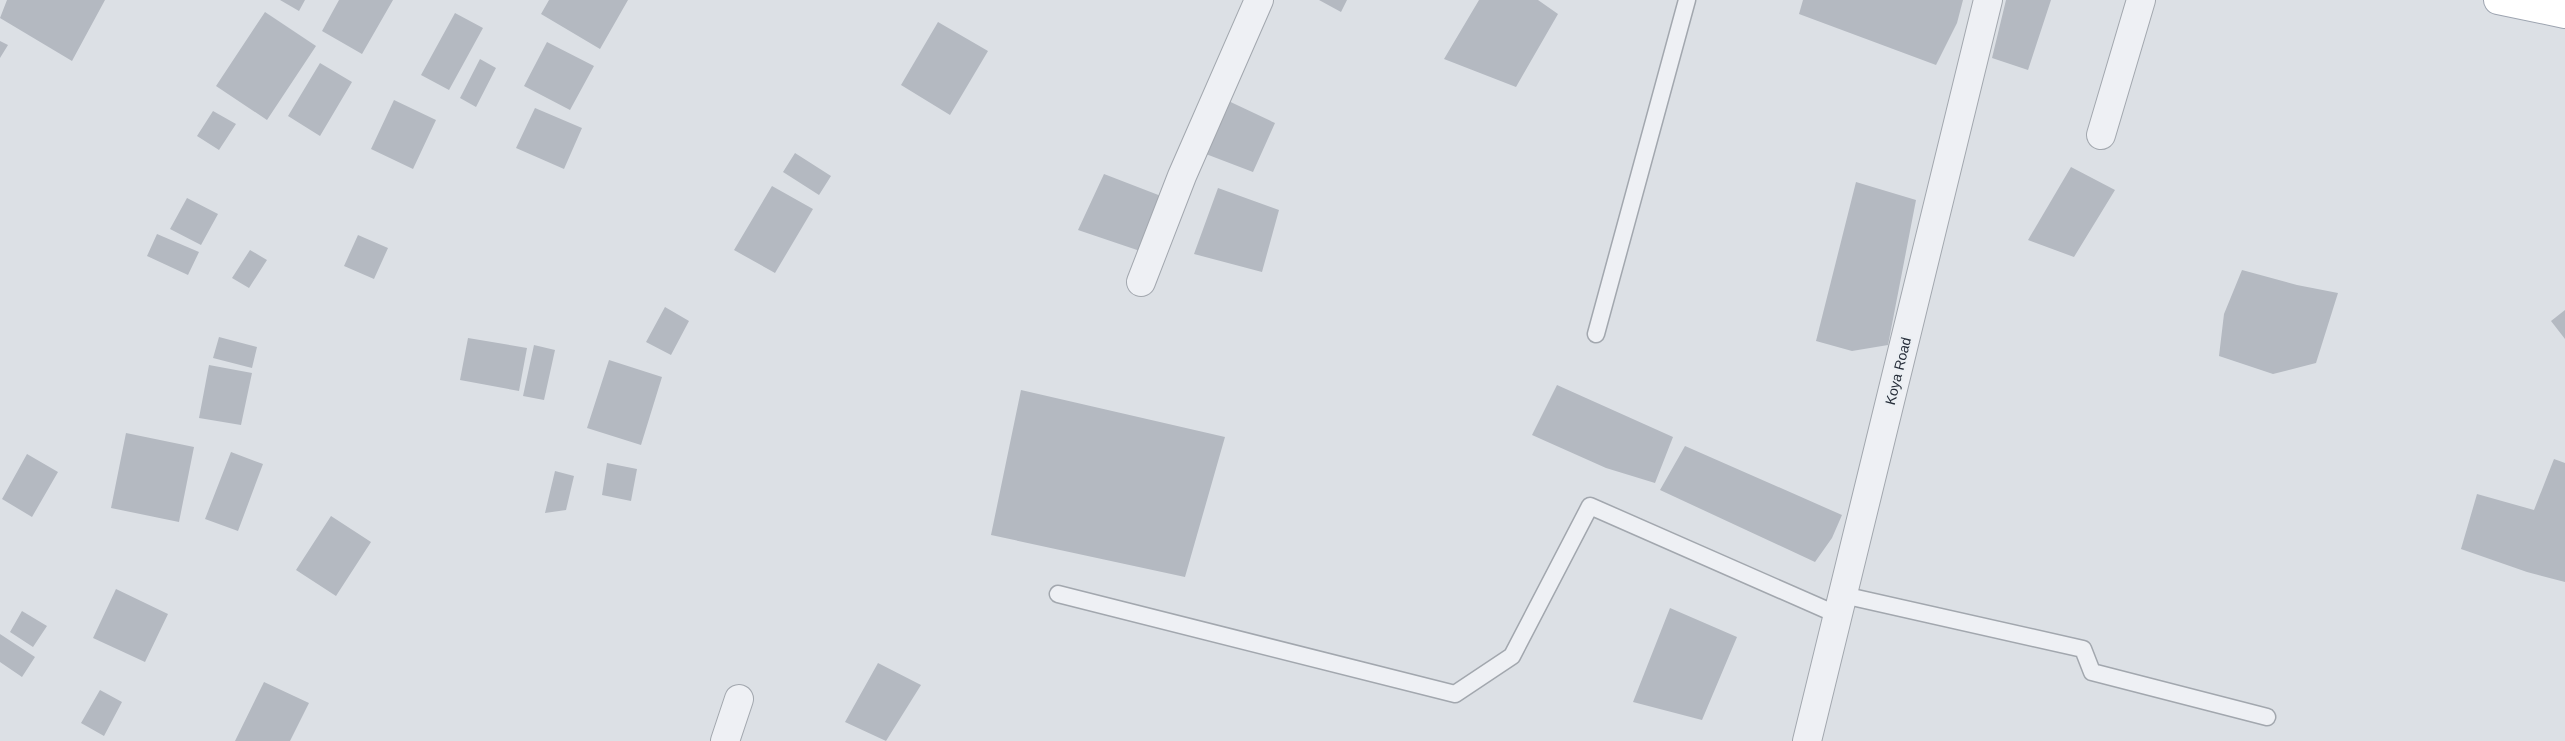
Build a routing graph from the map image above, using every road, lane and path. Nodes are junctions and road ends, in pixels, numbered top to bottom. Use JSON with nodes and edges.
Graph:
{"nodes":[{"id":1,"x":1259,"y":0,"type":"edge"},
{"id":2,"x":1686,"y":0,"type":"edge"},
{"id":3,"x":1988,"y":0,"type":"edge"},
{"id":4,"x":2141,"y":0,"type":"edge"},
{"id":5,"x":2498,"y":0,"type":"edge"},
{"id":6,"x":2565,"y":14,"type":"edge"},
{"id":7,"x":2101,"y":135,"type":"dead end"},
{"id":8,"x":1140,"y":282,"type":"dead end"},
{"id":9,"x":1596,"y":334,"type":"dead end"},
{"id":10,"x":1058,"y":594,"type":"dead end"},
{"id":11,"x":1841,"y":605,"type":"junction"},
{"id":12,"x":739,"y":699,"type":"dead end"},
{"id":13,"x":2267,"y":717,"type":"dead end"},
{"id":14,"x":725,"y":741,"type":"edge"},
{"id":15,"x":1807,"y":741,"type":"edge"}],
"edges":[{"from":1,"to":8,"type":"street"},
{"from":2,"to":9,"type":"lane"},
{"from":3,"to":11,"type":"street","name":"Koya Road"},
{"from":4,"to":7,"type":"street"},
{"from":5,"to":6,"type":"main road"},
{"from":10,"to":11,"type":"lane"},
{"from":11,"to":13,"type":"lane"},
{"from":11,"to":15,"type":"street","name":"Koya Road"},
{"from":12,"to":14,"type":"street"}]}
